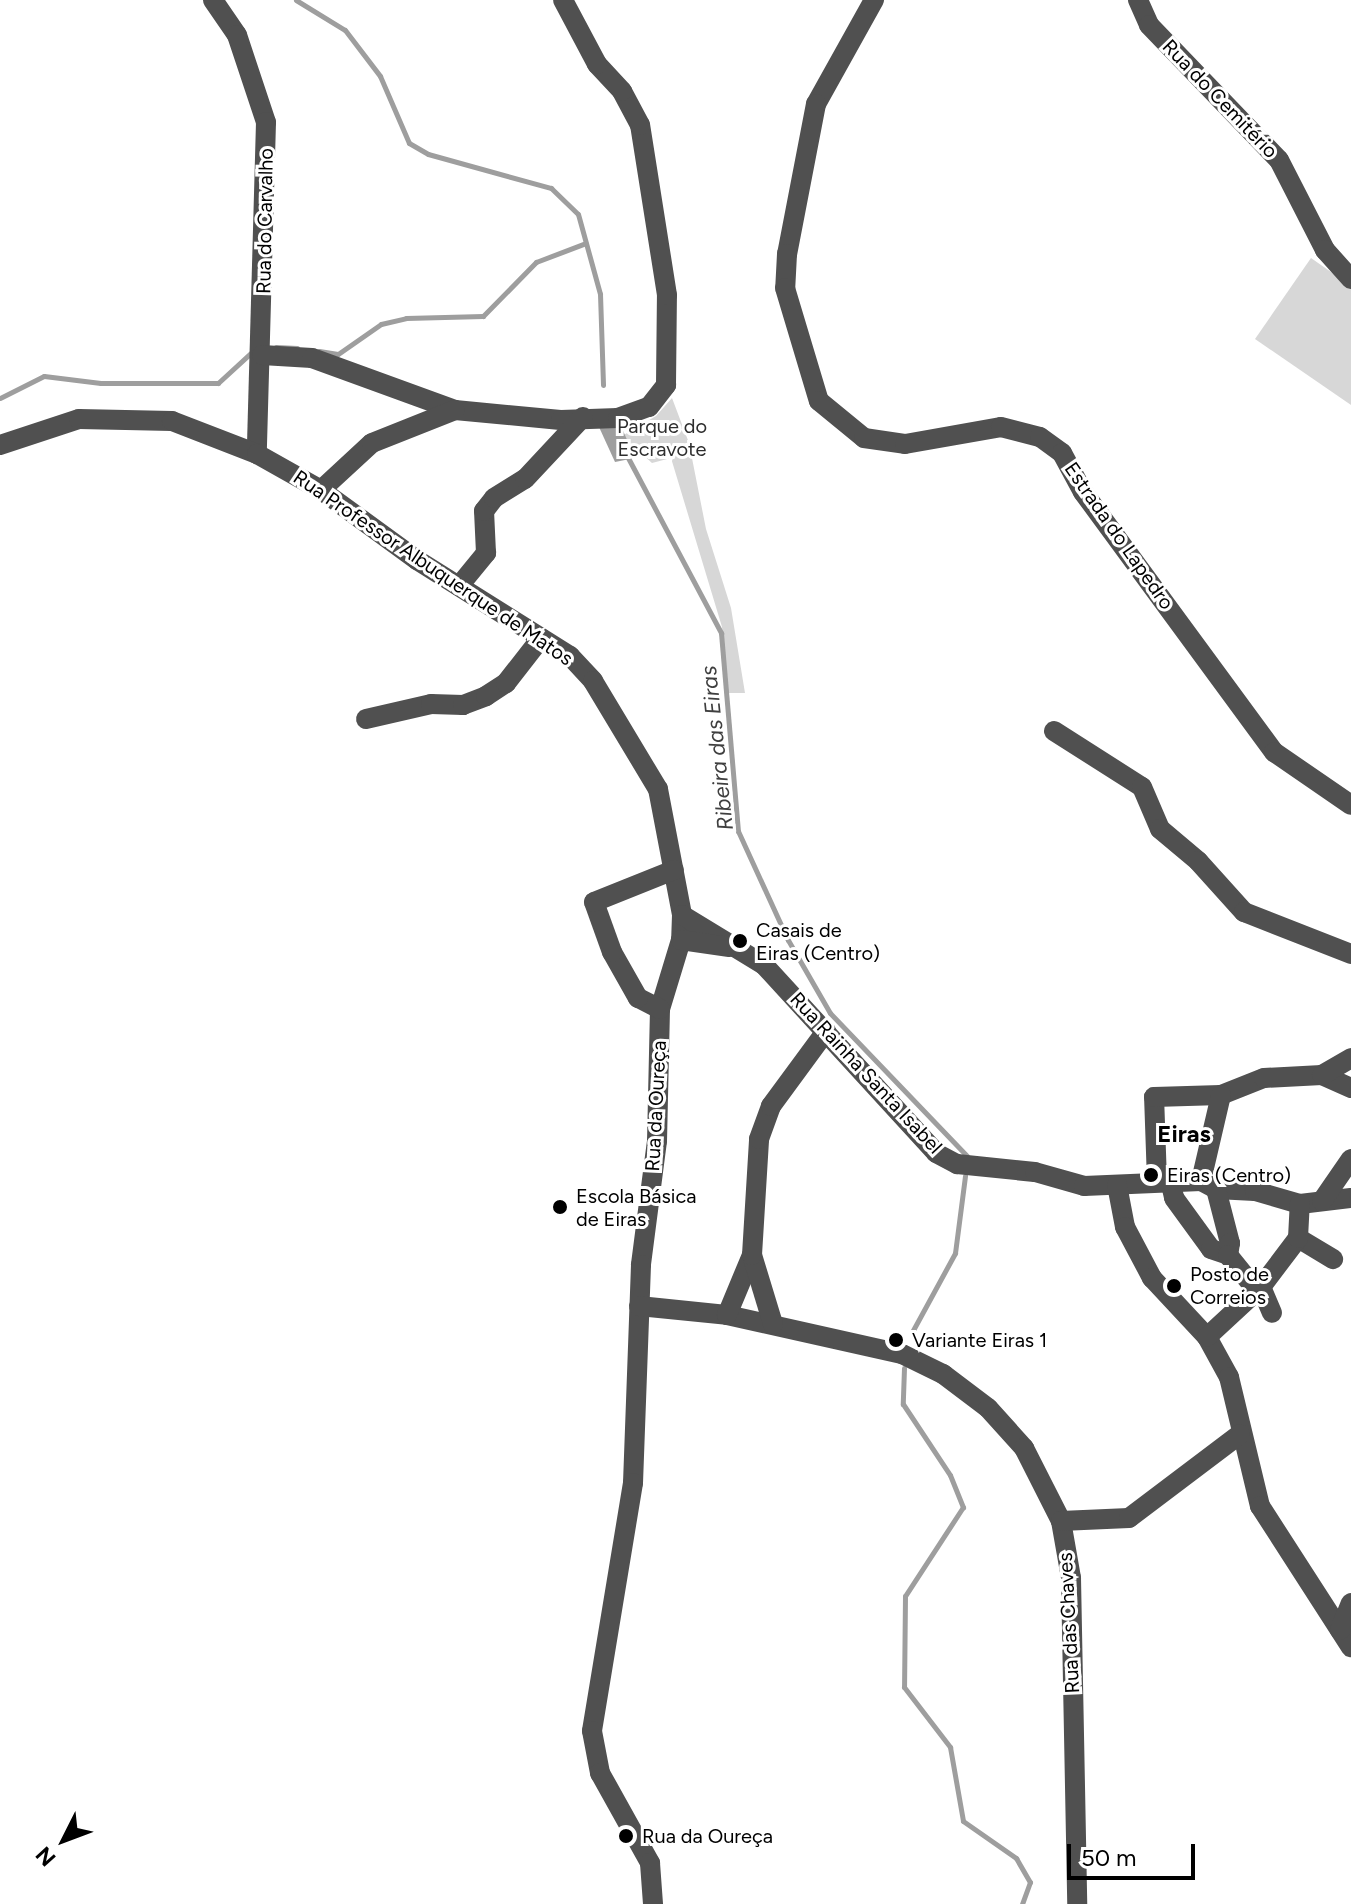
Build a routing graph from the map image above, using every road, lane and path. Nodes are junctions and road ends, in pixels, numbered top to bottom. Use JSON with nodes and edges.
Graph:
{"nodes":[{"id":1,"x":213,"y":0,"type":"edge"},
{"id":2,"x":563,"y":0,"type":"edge"},
{"id":3,"x":874,"y":0,"type":"edge"},
{"id":4,"x":1138,"y":0,"type":"edge"},
{"id":5,"x":1351,"y":279,"type":"edge"},
{"id":6,"x":262,"y":355,"type":"junction"},
{"id":7,"x":455,"y":410,"type":"junction"},
{"id":8,"x":583,"y":417,"type":"junction"},
{"id":9,"x":0,"y":445,"type":"edge"},
{"id":10,"x":257,"y":454,"type":"junction"},
{"id":11,"x":321,"y":490,"type":"junction"},
{"id":12,"x":459,"y":586,"type":"junction"},
{"id":13,"x":541,"y":638,"type":"junction"},
{"id":14,"x":366,"y":719,"type":"dead end"},
{"id":15,"x":1054,"y":731,"type":"dead end"},
{"id":16,"x":1351,"y":805,"type":"edge"},
{"id":17,"x":674,"y":870,"type":"junction"},
{"id":18,"x":682,"y":915,"type":"junction"},
{"id":19,"x":681,"y":940,"type":"junction"},
{"id":20,"x":729,"y":947,"type":"junction"},
{"id":21,"x":1351,"y":954,"type":"edge"},
{"id":22,"x":660,"y":1009,"type":"junction"},
{"id":23,"x":826,"y":1031,"type":"junction"},
{"id":24,"x":1351,"y":1058,"type":"edge"},
{"id":25,"x":1322,"y":1075,"type":"junction"},
{"id":26,"x":1351,"y":1088,"type":"edge"},
{"id":27,"x":1221,"y":1095,"type":"junction"},
{"id":28,"x":1351,"y":1159,"type":"edge"},
{"id":29,"x":1164,"y":1181,"type":"junction"},
{"id":30,"x":1117,"y":1185,"type":"junction"},
{"id":31,"x":1209,"y":1185,"type":"junction"},
{"id":32,"x":1351,"y":1198,"type":"edge"},
{"id":33,"x":1322,"y":1201,"type":"junction"},
{"id":34,"x":1300,"y":1204,"type":"junction"},
{"id":35,"x":1298,"y":1238,"type":"junction"},
{"id":36,"x":752,"y":1255,"type":"junction"},
{"id":37,"x":1228,"y":1255,"type":"junction"},
{"id":38,"x":1333,"y":1259,"type":"dead end"},
{"id":39,"x":1259,"y":1289,"type":"junction"},
{"id":40,"x":639,"y":1306,"type":"junction"},
{"id":41,"x":1272,"y":1313,"type":"dead end"},
{"id":42,"x":727,"y":1315,"type":"junction"},
{"id":43,"x":773,"y":1324,"type":"junction"},
{"id":44,"x":1207,"y":1337,"type":"junction"},
{"id":45,"x":1240,"y":1434,"type":"junction"},
{"id":46,"x":1061,"y":1521,"type":"junction"},
{"id":47,"x":1351,"y":1603,"type":"edge"},
{"id":48,"x":1346,"y":1639,"type":"edge"},
{"id":49,"x":653,"y":1904,"type":"edge"},
{"id":50,"x":1077,"y":1904,"type":"edge"}],
"edges":[{"from":1,"to":6,"type":"street","name":"Rua do Carvalho"},
{"from":2,"to":8,"type":"street"},
{"from":3,"to":16,"type":"street","name":"Estrada do Lapedro"},
{"from":4,"to":5,"type":"street","name":"Rua do Cemitério"},
{"from":6,"to":7,"type":"street"},
{"from":6,"to":10,"type":"street","name":"Rua do Carvalho"},
{"from":7,"to":8,"type":"street"},
{"from":7,"to":11,"type":"street"},
{"from":8,"to":12,"type":"street"},
{"from":9,"to":10,"type":"street","name":"Rua Professor Albuquerque de Matos"},
{"from":10,"to":11,"type":"street","name":"Rua Professor Albuquerque de Matos"},
{"from":11,"to":12,"type":"street","name":"Rua Professor Albuquerque de Matos"},
{"from":12,"to":13,"type":"street","name":"Rua Professor Albuquerque de Matos"},
{"from":13,"to":14,"type":"street"},
{"from":13,"to":17,"type":"street","name":"Rua Professor Albuquerque de Matos"},
{"from":15,"to":21,"type":"street"},
{"from":17,"to":18,"type":"street","name":"Rua Professor Albuquerque de Matos"},
{"from":17,"to":22,"type":"street"},
{"from":18,"to":19,"type":"street","name":"Rua Professor Albuquerque de Matos"},
{"from":18,"to":20,"type":"street"},
{"from":19,"to":20,"type":"street"},
{"from":19,"to":22,"type":"street","name":"Rua da Oureça"},
{"from":20,"to":23,"type":"street","name":"Rua Rainha Santa Isabel"},
{"from":22,"to":40,"type":"street","name":"Rua da Oureça"},
{"from":23,"to":30,"type":"street","name":"Rua Rainha Santa Isabel"},
{"from":23,"to":36,"type":"street"},
{"from":24,"to":25,"type":"street"},
{"from":25,"to":26,"type":"street"},
{"from":25,"to":27,"type":"street"},
{"from":27,"to":29,"type":"street"},
{"from":27,"to":31,"type":"street"},
{"from":28,"to":33,"type":"street"},
{"from":29,"to":30,"type":"street","name":"Rua Rainha Santa Isabel"},
{"from":29,"to":31,"type":"street","name":"Rua Rainha Santa Isabel"},
{"from":29,"to":37,"type":"street"},
{"from":30,"to":44,"type":"street"},
{"from":31,"to":34,"type":"street","name":"Rua Rainha Santa Isabel"},
{"from":31,"to":37,"type":"street"},
{"from":32,"to":33,"type":"street"},
{"from":33,"to":34,"type":"street"},
{"from":34,"to":35,"type":"street"},
{"from":35,"to":38,"type":"street"},
{"from":35,"to":39,"type":"street"},
{"from":36,"to":42,"type":"street"},
{"from":36,"to":43,"type":"street"},
{"from":37,"to":39,"type":"street"},
{"from":39,"to":41,"type":"street"},
{"from":39,"to":44,"type":"street"},
{"from":40,"to":42,"type":"street","name":"Rua das Chaves"},
{"from":40,"to":49,"type":"street","name":"Rua da Oureça"},
{"from":42,"to":43,"type":"street","name":"Rua das Chaves"},
{"from":43,"to":46,"type":"street","name":"Rua das Chaves"},
{"from":44,"to":45,"type":"street"},
{"from":45,"to":46,"type":"street"},
{"from":45,"to":48,"type":"street"},
{"from":46,"to":50,"type":"street","name":"Rua das Chaves"},
{"from":47,"to":48,"type":"street"}]}
